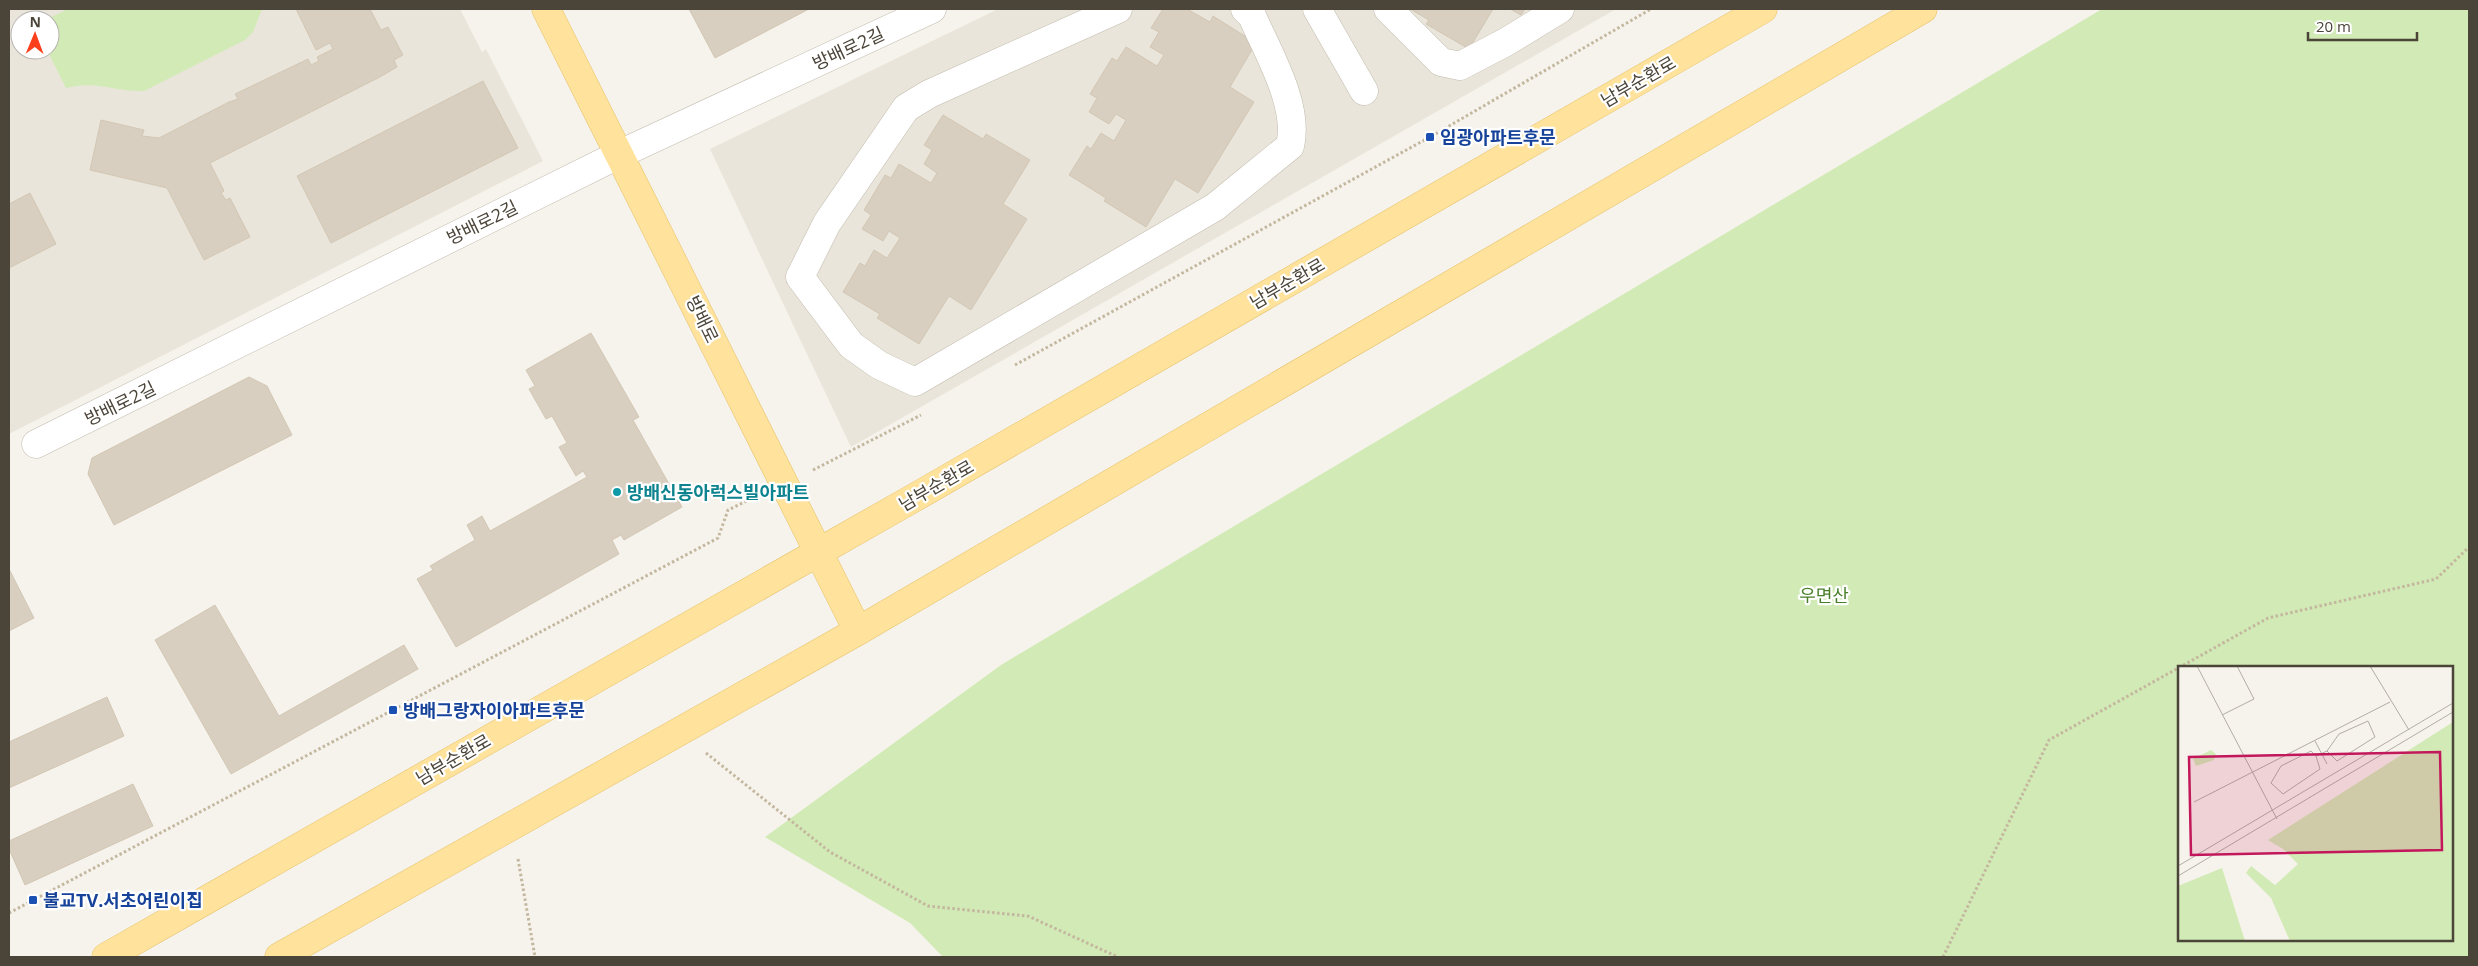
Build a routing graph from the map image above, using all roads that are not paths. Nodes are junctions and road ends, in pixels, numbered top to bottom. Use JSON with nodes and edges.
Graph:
{"nodes":[{"id":1,"x":546,"y":9,"type":"edge"},
{"id":2,"x":932,"y":9,"type":"edge"},
{"id":3,"x":1118,"y":9,"type":"edge"},
{"id":4,"x":1316,"y":9,"type":"edge"},
{"id":5,"x":1388,"y":9,"type":"edge"},
{"id":6,"x":1560,"y":9,"type":"edge"},
{"id":7,"x":1763,"y":9,"type":"edge"},
{"id":8,"x":1923,"y":9,"type":"edge"},
{"id":9,"x":1254,"y":11,"type":"edge"},
{"id":10,"x":1364,"y":91,"type":"dead end"},
{"id":11,"x":620,"y":154,"type":"junction"},
{"id":12,"x":36,"y":444,"type":"dead end"},
{"id":13,"x":819,"y":552,"type":"junction"},
{"id":14,"x":858,"y":631,"type":"junction"},
{"id":15,"x":106,"y":957,"type":"edge"},
{"id":16,"x":279,"y":957,"type":"edge"}],
"edges":[{"from":1,"to":11,"type":"main road","name":"방배로"},
{"from":2,"to":11,"type":"street","name":"방배로2길"},
{"from":3,"to":9,"type":"street"},
{"from":4,"to":10,"type":"street"},
{"from":5,"to":6,"type":"street"},
{"from":7,"to":13,"type":"main road","name":"남부순환로"},
{"from":8,"to":14,"type":"main road"},
{"from":11,"to":12,"type":"street","name":"방배로2길"},
{"from":11,"to":13,"type":"main road","name":"방배로"},
{"from":13,"to":14,"type":"main road","name":"방배로"},
{"from":13,"to":15,"type":"main road","name":"남부순환로"},
{"from":14,"to":16,"type":"main road"}]}
